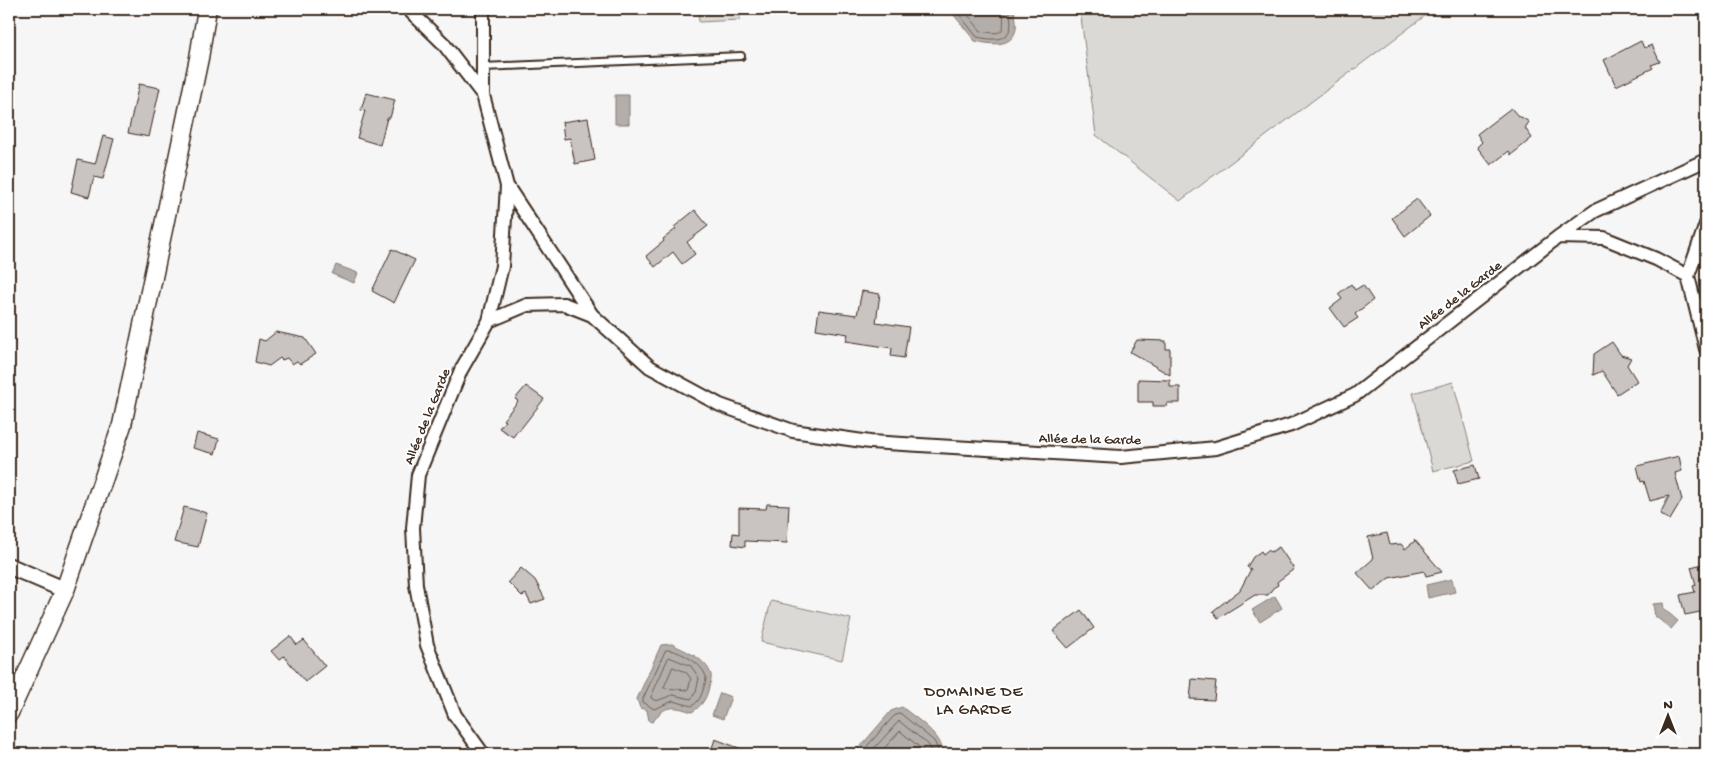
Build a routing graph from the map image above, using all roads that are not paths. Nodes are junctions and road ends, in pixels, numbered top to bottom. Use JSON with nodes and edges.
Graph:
{"nodes":[{"id":1,"x":207,"y":9,"type":"edge"},
{"id":2,"x":408,"y":9,"type":"edge"},
{"id":3,"x":483,"y":9,"type":"edge"},
{"id":4,"x":741,"y":56,"type":"dead end"},
{"id":5,"x":483,"y":67,"type":"junction"},
{"id":6,"x":483,"y":94,"type":"junction"},
{"id":7,"x":1706,"y":160,"type":"edge"},
{"id":8,"x":507,"y":186,"type":"junction"},
{"id":9,"x":1706,"y":224,"type":"edge"},
{"id":10,"x":1558,"y":236,"type":"junction"},
{"id":11,"x":1688,"y":276,"type":"junction"},
{"id":12,"x":592,"y":315,"type":"junction"},
{"id":13,"x":489,"y":321,"type":"junction"},
{"id":14,"x":1706,"y":348,"type":"edge"},
{"id":15,"x":9,"y":566,"type":"edge"},
{"id":16,"x":65,"y":590,"type":"junction"},
{"id":17,"x":9,"y":713,"type":"edge"},
{"id":18,"x":483,"y":754,"type":"edge"}],
"edges":[{"from":1,"to":16,"type":"main road"},
{"from":2,"to":6,"type":"street","name":"Allée de la Garde"},
{"from":3,"to":5,"type":"street"},
{"from":4,"to":5,"type":"lane"},
{"from":5,"to":6,"type":"street"},
{"from":6,"to":8,"type":"street","name":"Allée de la Garde"},
{"from":7,"to":10,"type":"street","name":"Allée de la Garde"},
{"from":8,"to":12,"type":"street","name":"Allée de la Garde"},
{"from":8,"to":13,"type":"street","name":"Allée de la Garde"},
{"from":9,"to":11,"type":"street"},
{"from":10,"to":11,"type":"street"},
{"from":10,"to":12,"type":"street","name":"Allée de la Garde"},
{"from":11,"to":14,"type":"street"},
{"from":12,"to":13,"type":"street","name":"Allée de la Garde"},
{"from":13,"to":18,"type":"street","name":"Allée de la Garde"},
{"from":15,"to":16,"type":"street"},
{"from":16,"to":17,"type":"main road"}]}
